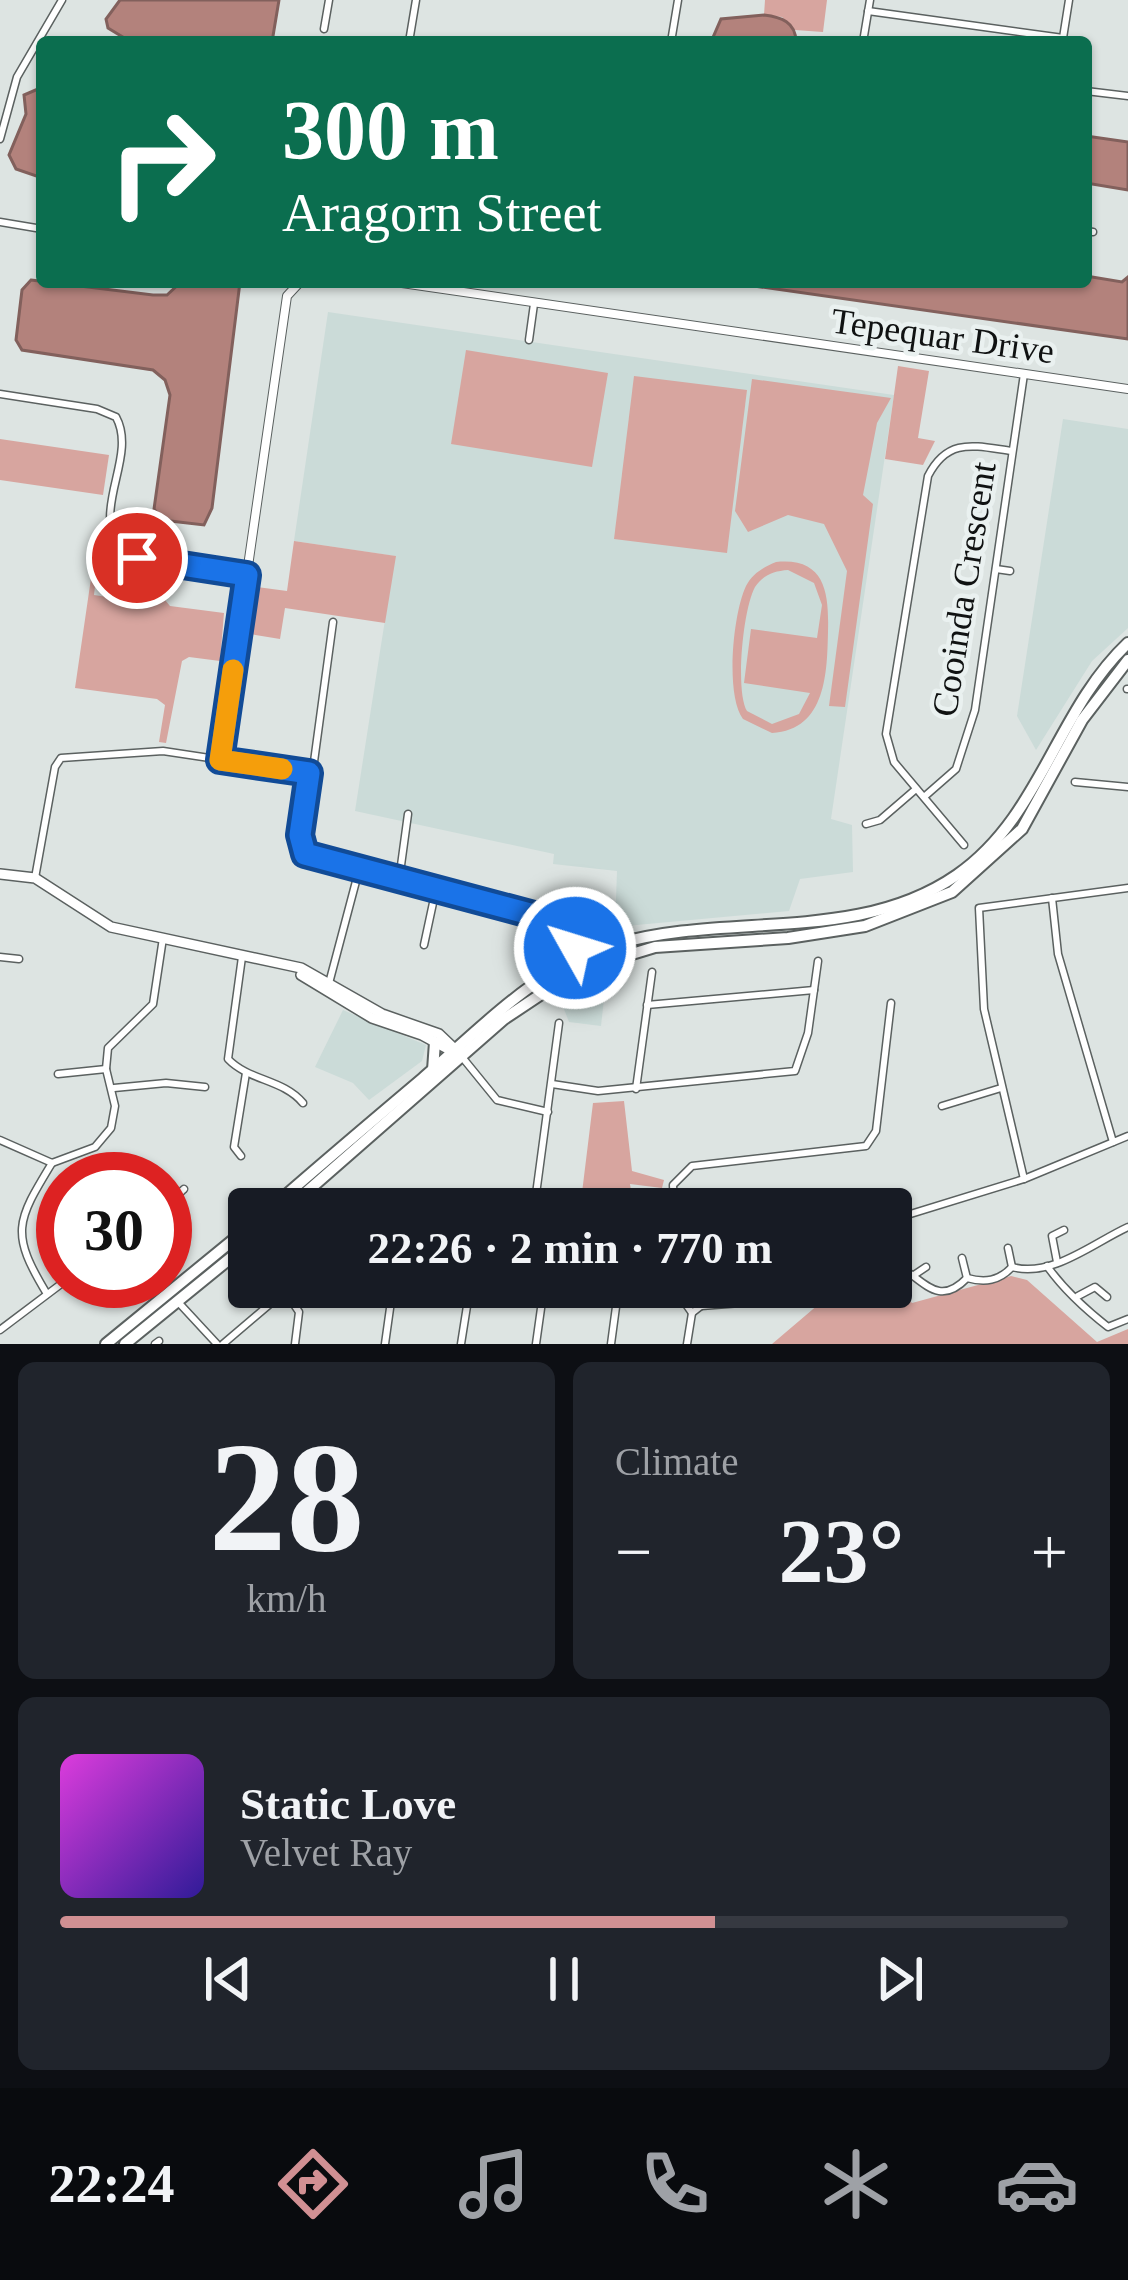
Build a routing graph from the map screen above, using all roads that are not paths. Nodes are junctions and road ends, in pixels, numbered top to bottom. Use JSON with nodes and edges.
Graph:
{"nodes":[{"id":1,"x":62,"y":0,"type":"edge"},
{"id":2,"x":329,"y":0,"type":"edge"},
{"id":3,"x":416,"y":0,"type":"edge"},
{"id":4,"x":677,"y":0,"type":"edge"},
{"id":5,"x":870,"y":0,"type":"edge"},
{"id":6,"x":1069,"y":0,"type":"edge"},
{"id":7,"x":868,"y":11,"type":"junction"},
{"id":8,"x":324,"y":29,"type":"dead end"},
{"id":9,"x":44,"y":36,"type":"edge"},
{"id":10,"x":410,"y":36,"type":"edge"},
{"id":11,"x":672,"y":36,"type":"edge"},
{"id":12,"x":864,"y":36,"type":"edge"},
{"id":13,"x":1036,"y":36,"type":"edge"},
{"id":14,"x":1064,"y":36,"type":"edge"},
{"id":15,"x":36,"y":49,"type":"edge"},
{"id":16,"x":1092,"y":92,"type":"edge"},
{"id":17,"x":1128,"y":96,"type":"edge"},
{"id":18,"x":0,"y":139,"type":"edge"},
{"id":19,"x":0,"y":222,"type":"edge"},
{"id":20,"x":36,"y":228,"type":"edge"},
{"id":21,"x":294,"y":288,"type":"edge"},
{"id":22,"x":433,"y":288,"type":"edge"},
{"id":23,"x":534,"y":304,"type":"junction"},
{"id":24,"x":529,"y":340,"type":"dead end"},
{"id":25,"x":1024,"y":374,"type":"junction"},
{"id":26,"x":1128,"y":389,"type":"edge"},
{"id":27,"x":0,"y":394,"type":"edge"},
{"id":28,"x":1012,"y":451,"type":"junction"},
{"id":29,"x":996,"y":569,"type":"junction"},
{"id":30,"x":1010,"y":572,"type":"dead end"},
{"id":31,"x":247,"y":575,"type":"junction"},
{"id":32,"x":333,"y":622,"type":"dead end"},
{"id":33,"x":1128,"y":643,"type":"edge"},
{"id":34,"x":1128,"y":660,"type":"edge"},
{"id":35,"x":220,"y":760,"type":"junction"},
{"id":36,"x":309,"y":773,"type":"junction"},
{"id":37,"x":1075,"y":782,"type":"dead end"},
{"id":38,"x":1128,"y":788,"type":"edge"},
{"id":39,"x":916,"y":789,"type":"junction"},
{"id":40,"x":924,"y":797,"type":"junction"},
{"id":41,"x":408,"y":814,"type":"dead end"},
{"id":42,"x":866,"y":824,"type":"dead end"},
{"id":43,"x":964,"y":845,"type":"dead end"},
{"id":44,"x":359,"y":870,"type":"junction"},
{"id":45,"x":0,"y":874,"type":"edge"},
{"id":46,"x":35,"y":878,"type":"junction"},
{"id":47,"x":399,"y":880,"type":"junction"},
{"id":48,"x":1128,"y":888,"type":"edge"},
{"id":49,"x":436,"y":889,"type":"junction"},
{"id":50,"x":1052,"y":898,"type":"junction"},
{"id":51,"x":163,"y":938,"type":"junction"},
{"id":52,"x":576,"y":944,"type":"junction"},
{"id":53,"x":424,"y":945,"type":"dead end"},
{"id":54,"x":596,"y":951,"type":"junction"},
{"id":55,"x":242,"y":953,"type":"junction"},
{"id":56,"x":0,"y":957,"type":"edge"},
{"id":57,"x":19,"y":959,"type":"dead end"},
{"id":58,"x":818,"y":962,"type":"dead end"},
{"id":59,"x":563,"y":965,"type":"junction"},
{"id":60,"x":652,"y":972,"type":"dead end"},
{"id":61,"x":328,"y":987,"type":"junction"},
{"id":62,"x":814,"y":990,"type":"junction"},
{"id":63,"x":892,"y":1003,"type":"dead end"},
{"id":64,"x":647,"y":1005,"type":"junction"},
{"id":65,"x":559,"y":1023,"type":"dead end"},
{"id":66,"x":435,"y":1042,"type":"junction"},
{"id":67,"x":456,"y":1052,"type":"junction"},
{"id":68,"x":106,"y":1069,"type":"junction"},
{"id":69,"x":433,"y":1070,"type":"junction"},
{"id":70,"x":246,"y":1072,"type":"junction"},
{"id":71,"x":58,"y":1074,"type":"dead end"},
{"id":72,"x":552,"y":1084,"type":"junction"},
{"id":73,"x":205,"y":1087,"type":"dead end"},
{"id":74,"x":114,"y":1088,"type":"junction"},
{"id":75,"x":1001,"y":1088,"type":"junction"},
{"id":76,"x":636,"y":1089,"type":"junction"},
{"id":77,"x":303,"y":1103,"type":"dead end"},
{"id":78,"x":942,"y":1106,"type":"dead end"},
{"id":79,"x":548,"y":1112,"type":"junction"},
{"id":80,"x":1128,"y":1136,"type":"edge"},
{"id":81,"x":0,"y":1140,"type":"edge"},
{"id":82,"x":1113,"y":1142,"type":"junction"},
{"id":83,"x":84,"y":1152,"type":"edge"},
{"id":84,"x":36,"y":1156,"type":"edge"},
{"id":85,"x":241,"y":1156,"type":"dead end"},
{"id":86,"x":1024,"y":1179,"type":"junction"},
{"id":87,"x":295,"y":1188,"type":"edge"},
{"id":88,"x":310,"y":1188,"type":"edge"},
{"id":89,"x":537,"y":1188,"type":"edge"},
{"id":90,"x":673,"y":1188,"type":"edge"},
{"id":91,"x":36,"y":1190,"type":"edge"},
{"id":92,"x":912,"y":1214,"type":"edge"},
{"id":93,"x":1128,"y":1227,"type":"edge"},
{"id":94,"x":1064,"y":1230,"type":"dead end"},
{"id":95,"x":228,"y":1247,"type":"edge"},
{"id":96,"x":1008,"y":1248,"type":"dead end"},
{"id":97,"x":228,"y":1258,"type":"edge"},
{"id":98,"x":962,"y":1258,"type":"dead end"},
{"id":99,"x":1058,"y":1262,"type":"junction"},
{"id":100,"x":1047,"y":1266,"type":"junction"},
{"id":101,"x":926,"y":1267,"type":"dead end"},
{"id":102,"x":1012,"y":1267,"type":"junction"},
{"id":103,"x":36,"y":1276,"type":"edge"},
{"id":104,"x":914,"y":1276,"type":"joint"},
{"id":105,"x":967,"y":1277,"type":"junction"},
{"id":106,"x":192,"y":1280,"type":"edge"},
{"id":107,"x":192,"y":1284,"type":"edge"},
{"id":108,"x":1078,"y":1296,"type":"junction"},
{"id":109,"x":1107,"y":1297,"type":"dead end"},
{"id":110,"x":36,"y":1302,"type":"edge"},
{"id":111,"x":158,"y":1308,"type":"edge"},
{"id":112,"x":162,"y":1308,"type":"edge"},
{"id":113,"x":185,"y":1308,"type":"edge"},
{"id":114,"x":264,"y":1308,"type":"edge"},
{"id":115,"x":297,"y":1308,"type":"edge"},
{"id":116,"x":390,"y":1308,"type":"edge"},
{"id":117,"x":467,"y":1308,"type":"edge"},
{"id":118,"x":541,"y":1308,"type":"edge"},
{"id":119,"x":616,"y":1308,"type":"edge"},
{"id":120,"x":688,"y":1308,"type":"edge"},
{"id":121,"x":698,"y":1308,"type":"edge"},
{"id":122,"x":692,"y":1313,"type":"junction"},
{"id":123,"x":1128,"y":1318,"type":"edge"},
{"id":124,"x":0,"y":1330,"type":"edge"},
{"id":125,"x":106,"y":1344,"type":"edge"},
{"id":126,"x":124,"y":1344,"type":"edge"},
{"id":127,"x":220,"y":1344,"type":"edge"},
{"id":128,"x":295,"y":1344,"type":"edge"},
{"id":129,"x":385,"y":1344,"type":"edge"},
{"id":130,"x":461,"y":1344,"type":"edge"},
{"id":131,"x":536,"y":1344,"type":"edge"},
{"id":132,"x":611,"y":1344,"type":"edge"},
{"id":133,"x":687,"y":1344,"type":"edge"}],
"edges":[{"from":1,"to":9,"type":"street"},
{"from":2,"to":8,"type":"street"},
{"from":3,"to":10,"type":"street"},
{"from":4,"to":11,"type":"street"},
{"from":5,"to":7,"type":"street"},
{"from":6,"to":14,"type":"street"},
{"from":7,"to":12,"type":"street"},
{"from":7,"to":13,"type":"street"},
{"from":15,"to":18,"type":"street"},
{"from":16,"to":17,"type":"street"},
{"from":19,"to":20,"type":"street"},
{"from":21,"to":31,"type":"street"},
{"from":22,"to":23,"type":"street","name":"Tepequar Drive"},
{"from":23,"to":24,"type":"street"},
{"from":23,"to":25,"type":"street","name":"Tepequar Drive"},
{"from":25,"to":26,"type":"street","name":"Tepequar Drive"},
{"from":25,"to":28,"type":"street","name":"Cooinda Crescent"},
{"from":27,"to":31,"type":"street"},
{"from":28,"to":29,"type":"street","name":"Cooinda Crescent"},
{"from":28,"to":39,"type":"street"},
{"from":29,"to":30,"type":"street"},
{"from":29,"to":40,"type":"street","name":"Cooinda Crescent"},
{"from":31,"to":35,"type":"street"},
{"from":32,"to":36,"type":"street"},
{"from":33,"to":54,"type":"main road"},
{"from":34,"to":67,"type":"main road"},
{"from":35,"to":36,"type":"street"},
{"from":35,"to":46,"type":"street"},
{"from":36,"to":44,"type":"street"},
{"from":37,"to":38,"type":"street"},
{"from":39,"to":40,"type":"street"},
{"from":39,"to":42,"type":"street"},
{"from":40,"to":43,"type":"street"},
{"from":41,"to":47,"type":"street"},
{"from":44,"to":47,"type":"street"},
{"from":44,"to":61,"type":"street"},
{"from":45,"to":46,"type":"main road"},
{"from":46,"to":51,"type":"main road"},
{"from":47,"to":49,"type":"street"},
{"from":48,"to":50,"type":"street"},
{"from":49,"to":52,"type":"street"},
{"from":49,"to":53,"type":"street"},
{"from":50,"to":75,"type":"street"},
{"from":50,"to":82,"type":"street"},
{"from":51,"to":55,"type":"main road"},
{"from":51,"to":68,"type":"street"},
{"from":52,"to":54,"type":"street"},
{"from":52,"to":59,"type":"street"},
{"from":54,"to":59,"type":"main road"},
{"from":55,"to":61,"type":"main road"},
{"from":55,"to":70,"type":"street"},
{"from":56,"to":57,"type":"street"},
{"from":58,"to":62,"type":"street"},
{"from":59,"to":67,"type":"main road"},
{"from":60,"to":64,"type":"street"},
{"from":61,"to":66,"type":"main road"},
{"from":61,"to":67,"type":"main road"},
{"from":62,"to":64,"type":"street"},
{"from":62,"to":76,"type":"street"},
{"from":63,"to":90,"type":"street"},
{"from":64,"to":76,"type":"street"},
{"from":65,"to":72,"type":"street"},
{"from":66,"to":67,"type":"main road"},
{"from":66,"to":69,"type":"main road"},
{"from":67,"to":69,"type":"main road"},
{"from":67,"to":79,"type":"street"},
{"from":67,"to":88,"type":"main road"},
{"from":68,"to":71,"type":"street"},
{"from":68,"to":74,"type":"street"},
{"from":69,"to":87,"type":"main road"},
{"from":70,"to":77,"type":"street"},
{"from":70,"to":85,"type":"street"},
{"from":72,"to":76,"type":"street"},
{"from":72,"to":79,"type":"street"},
{"from":73,"to":74,"type":"street"},
{"from":74,"to":83,"type":"street"},
{"from":75,"to":78,"type":"street"},
{"from":75,"to":86,"type":"street"},
{"from":79,"to":89,"type":"street"},
{"from":80,"to":82,"type":"street"},
{"from":81,"to":84,"type":"street"},
{"from":82,"to":86,"type":"street"},
{"from":86,"to":92,"type":"street"},
{"from":91,"to":103,"type":"street"},
{"from":93,"to":99,"type":"street"},
{"from":94,"to":99,"type":"street"},
{"from":95,"to":106,"type":"main road"},
{"from":96,"to":102,"type":"street"},
{"from":97,"to":107,"type":"main road"},
{"from":98,"to":105,"type":"street"},
{"from":99,"to":100,"type":"street"},
{"from":100,"to":102,"type":"street"},
{"from":100,"to":108,"type":"street"},
{"from":101,"to":104,"type":"street"},
{"from":102,"to":105,"type":"street"},
{"from":104,"to":105,"type":"street"},
{"from":108,"to":109,"type":"street"},
{"from":108,"to":123,"type":"street"},
{"from":110,"to":124,"type":"street"},
{"from":111,"to":125,"type":"main road"},
{"from":112,"to":126,"type":"main road"},
{"from":113,"to":127,"type":"street"},
{"from":114,"to":127,"type":"street"},
{"from":115,"to":128,"type":"street"},
{"from":116,"to":129,"type":"street"},
{"from":117,"to":130,"type":"street"},
{"from":118,"to":131,"type":"street"},
{"from":119,"to":132,"type":"street"},
{"from":120,"to":122,"type":"street"},
{"from":121,"to":122,"type":"street"},
{"from":122,"to":133,"type":"street"}]}
